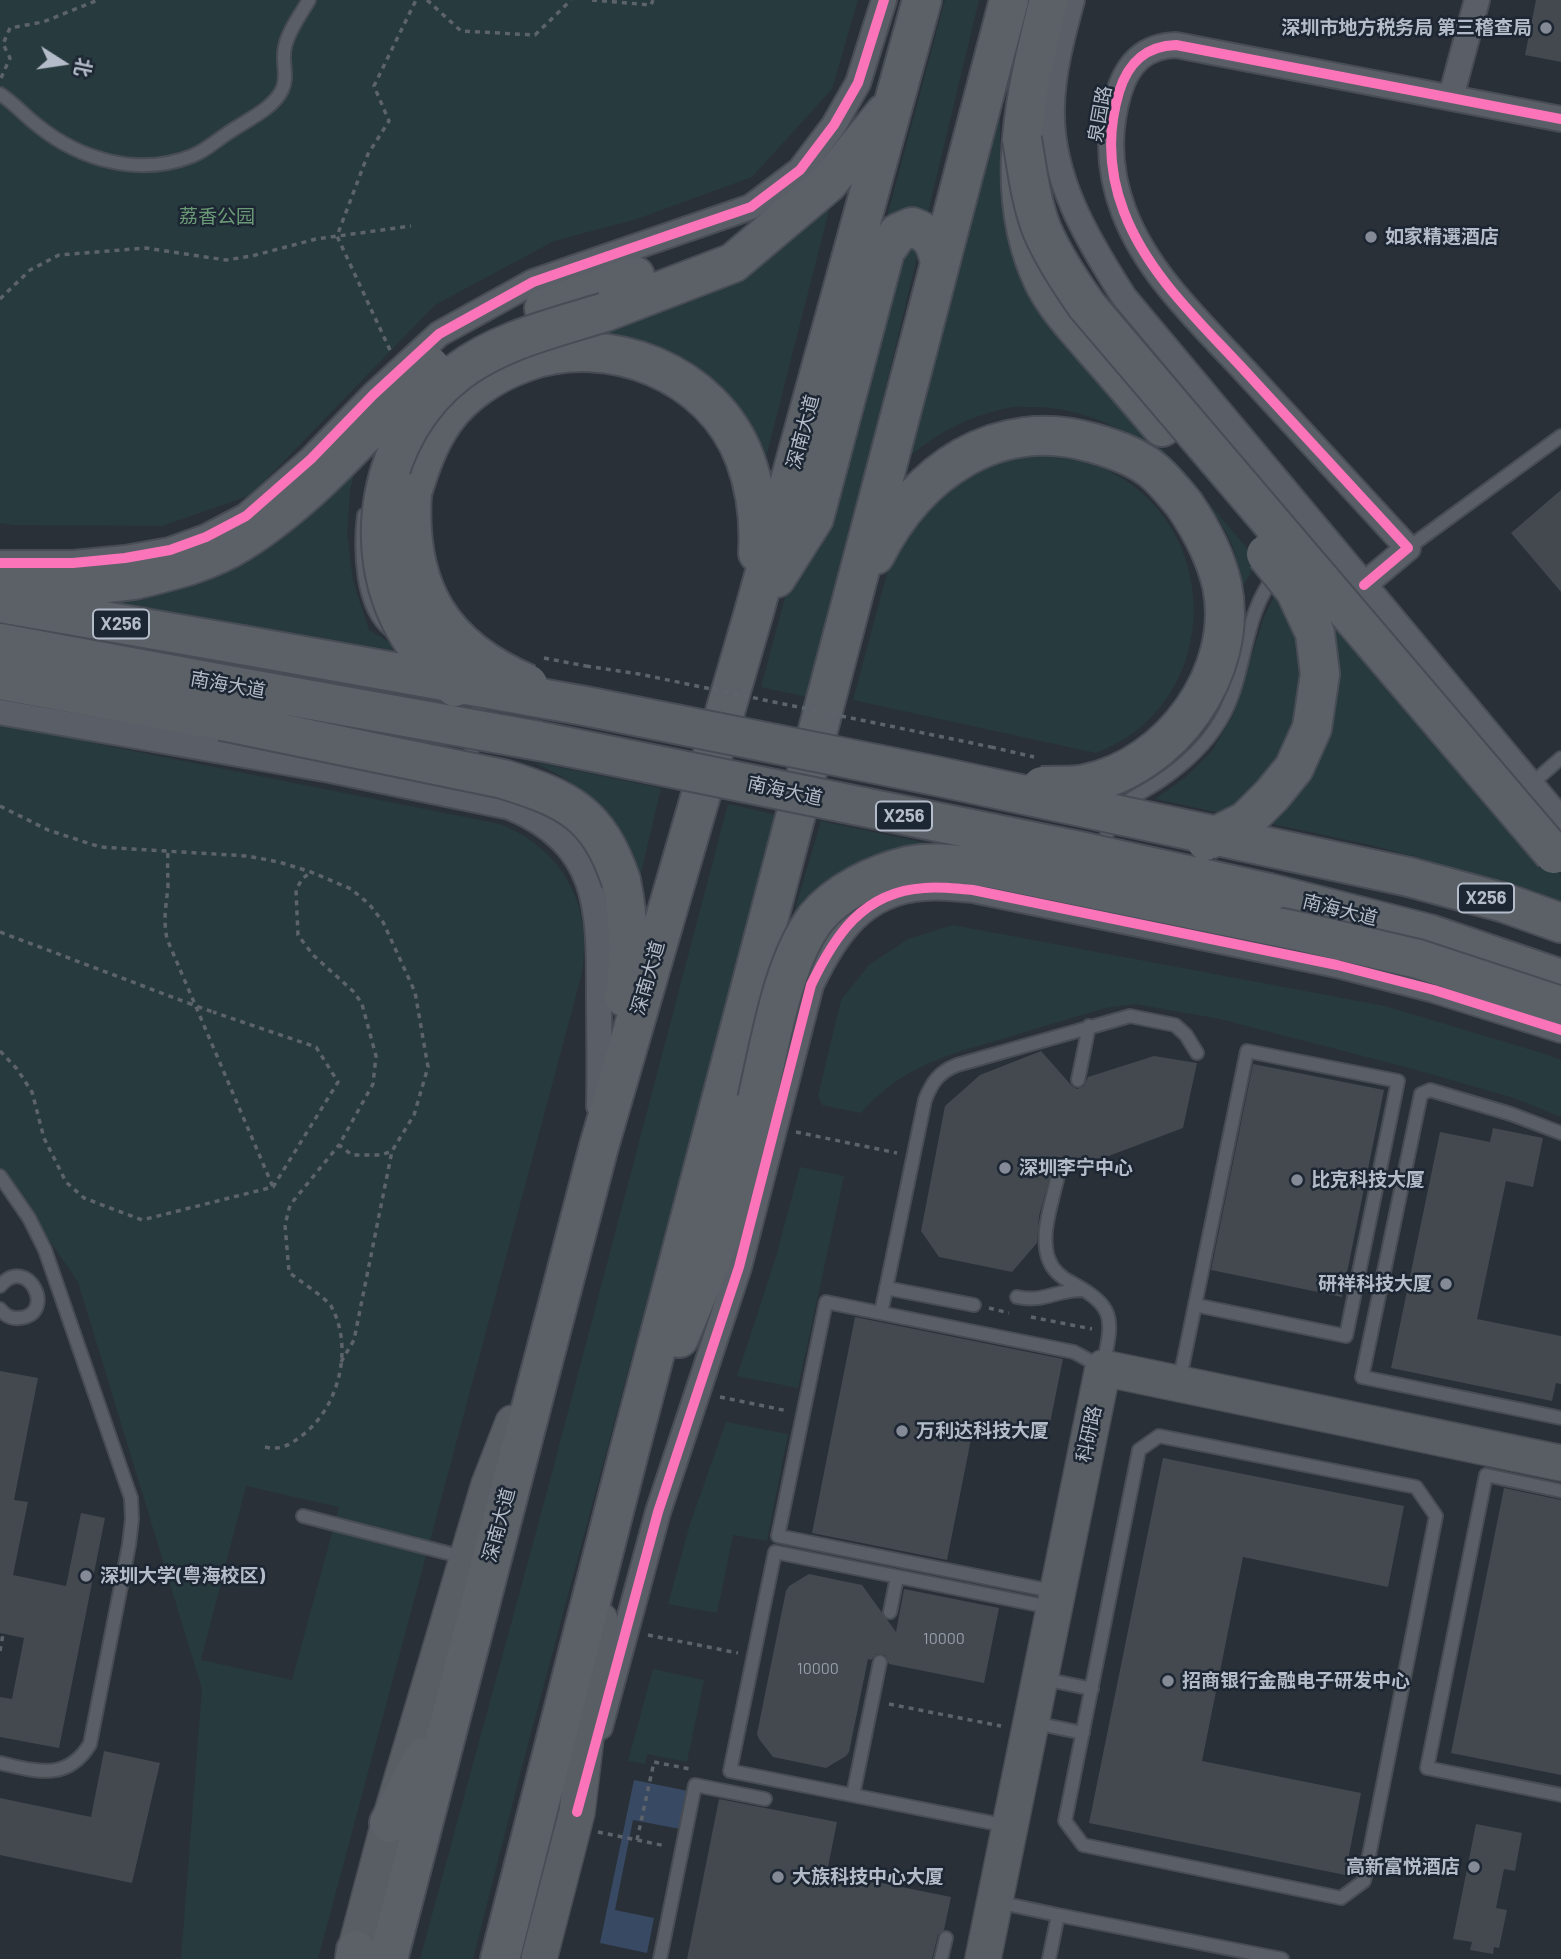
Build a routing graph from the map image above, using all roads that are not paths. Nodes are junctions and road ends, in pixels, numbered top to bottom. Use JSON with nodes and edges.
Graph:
{"nodes":[{"id":1,"x":309,"y":0,"type":"edge"},
{"id":2,"x":884,"y":0,"type":"edge"},
{"id":3,"x":922,"y":0,"type":"edge"},
{"id":4,"x":1009,"y":0,"type":"edge"},
{"id":5,"x":1049,"y":0,"type":"edge"},
{"id":6,"x":1072,"y":0,"type":"edge"},
{"id":7,"x":1477,"y":0,"type":"edge"},
{"id":8,"x":0,"y":94,"type":"edge"},
{"id":9,"x":1451,"y":97,"type":"junction"},
{"id":10,"x":895,"y":100,"type":"junction"},
{"id":11,"x":1561,"y":119,"type":"edge"},
{"id":12,"x":1021,"y":139,"type":"junction"},
{"id":13,"x":782,"y":224,"type":"junction"},
{"id":14,"x":940,"y":263,"type":"junction"},
{"id":15,"x":373,"y":395,"type":"junction"},
{"id":16,"x":390,"y":427,"type":"dead end"},
{"id":17,"x":1561,"y":436,"type":"edge"},
{"id":18,"x":366,"y":496,"type":"dead end"},
{"id":19,"x":1315,"y":527,"type":"junction"},
{"id":20,"x":1408,"y":548,"type":"junction"},
{"id":21,"x":0,"y":563,"type":"edge"},
{"id":22,"x":0,"y":584,"type":"edge"},
{"id":23,"x":1364,"y":585,"type":"junction"},
{"id":24,"x":853,"y":601,"type":"junction"},
{"id":25,"x":0,"y":603,"type":"edge"},
{"id":26,"x":754,"y":612,"type":"junction"},
{"id":27,"x":0,"y":643,"type":"edge"},
{"id":28,"x":438,"y":651,"type":"dead end"},
{"id":29,"x":463,"y":659,"type":"dead end"},
{"id":30,"x":0,"y":680,"type":"edge"},
{"id":31,"x":225,"y":703,"type":"junction"},
{"id":32,"x":585,"y":706,"type":"junction"},
{"id":33,"x":0,"y":712,"type":"edge"},
{"id":34,"x":539,"y":741,"type":"junction"},
{"id":35,"x":1561,"y":758,"type":"edge"},
{"id":36,"x":936,"y":776,"type":"junction"},
{"id":37,"x":1530,"y":785,"type":"junction"},
{"id":38,"x":463,"y":797,"type":"junction"},
{"id":39,"x":1559,"y":845,"type":"edge"},
{"id":40,"x":1092,"y":864,"type":"junction"},
{"id":41,"x":1089,"y":912,"type":"junction"},
{"id":42,"x":1561,"y":923,"type":"edge"},
{"id":43,"x":1561,"y":979,"type":"edge"},
{"id":44,"x":1561,"y":1006,"type":"edge"},
{"id":45,"x":1088,"y":1026,"type":"junction"},
{"id":46,"x":1561,"y":1030,"type":"edge"},
{"id":47,"x":1197,"y":1053,"type":"dead end"},
{"id":48,"x":1078,"y":1080,"type":"dead end"},
{"id":49,"x":1561,"y":1133,"type":"edge"},
{"id":50,"x":599,"y":1146,"type":"junction"},
{"id":51,"x":1058,"y":1175,"type":"dead end"},
{"id":52,"x":0,"y":1176,"type":"edge"},
{"id":53,"x":56,"y":1285,"type":"junction"},
{"id":54,"x":0,"y":1286,"type":"edge"},
{"id":55,"x":886,"y":1288,"type":"junction"},
{"id":56,"x":1085,"y":1290,"type":"junction"},
{"id":57,"x":37,"y":1291,"type":"junction"},
{"id":58,"x":1017,"y":1297,"type":"dead end"},
{"id":59,"x":974,"y":1305,"type":"road end"},
{"id":60,"x":1195,"y":1305,"type":"junction"},
{"id":61,"x":0,"y":1309,"type":"edge"},
{"id":62,"x":881,"y":1313,"type":"junction"},
{"id":63,"x":554,"y":1315,"type":"junction"},
{"id":64,"x":1103,"y":1368,"type":"junction"},
{"id":65,"x":1178,"y":1384,"type":"junction"},
{"id":66,"x":1561,"y":1418,"type":"edge"},
{"id":67,"x":628,"y":1456,"type":"junction"},
{"id":68,"x":1561,"y":1463,"type":"edge"},
{"id":69,"x":1561,"y":1491,"type":"edge"},
{"id":70,"x":303,"y":1516,"type":"dead end"},
{"id":71,"x":612,"y":1516,"type":"junction"},
{"id":72,"x":467,"y":1558,"type":"junction"},
{"id":73,"x":897,"y":1577,"type":"junction"},
{"id":74,"x":1055,"y":1600,"type":"junction"},
{"id":75,"x":890,"y":1612,"type":"dead end"},
{"id":76,"x":880,"y":1662,"type":"dead end"},
{"id":77,"x":1040,"y":1678,"type":"junction"},
{"id":78,"x":1092,"y":1689,"type":"junction"},
{"id":79,"x":454,"y":1699,"type":"junction"},
{"id":80,"x":1016,"y":1724,"type":"junction"},
{"id":81,"x":1083,"y":1733,"type":"junction"},
{"id":82,"x":0,"y":1763,"type":"edge"},
{"id":83,"x":853,"y":1795,"type":"junction"},
{"id":84,"x":1561,"y":1795,"type":"edge"},
{"id":85,"x":765,"y":1799,"type":"dead end"},
{"id":86,"x":389,"y":1822,"type":"junction"},
{"id":87,"x":587,"y":1822,"type":"junction"},
{"id":88,"x":1010,"y":1826,"type":"junction"},
{"id":89,"x":995,"y":1902,"type":"junction"},
{"id":90,"x":1058,"y":1915,"type":"junction"},
{"id":91,"x":946,"y":1938,"type":"dead end"},
{"id":92,"x":358,"y":1957,"type":"edge"},
{"id":93,"x":500,"y":1959,"type":"edge"},
{"id":94,"x":539,"y":1959,"type":"edge"},
{"id":95,"x":660,"y":1959,"type":"edge"},
{"id":96,"x":941,"y":1959,"type":"edge"},
{"id":97,"x":984,"y":1959,"type":"edge"},
{"id":98,"x":1049,"y":1959,"type":"edge"},
{"id":99,"x":1282,"y":1959,"type":"edge"}],
"edges":[{"from":1,"to":8,"type":"lane"},
{"from":2,"to":15,"type":"street"},
{"from":3,"to":10,"type":"main road","name":"深南大道"},
{"from":4,"to":14,"type":"main road"},
{"from":5,"to":12,"type":"main road"},
{"from":6,"to":19,"type":"street"},
{"from":7,"to":9,"type":"street"},
{"from":9,"to":11,"type":"street","name":"泉园路"},
{"from":9,"to":20,"type":"street","name":"泉园路"},
{"from":10,"to":13,"type":"main road"},
{"from":10,"to":26,"type":"main road","name":"深南大道"},
{"from":12,"to":39,"type":"main road","bridge":true},
{"from":12,"to":40,"type":"main road","bridge":true},
{"from":13,"to":22,"type":"main road","bridge":true},
{"from":13,"to":34,"type":"main road","bridge":true},
{"from":14,"to":24,"type":"main road"},
{"from":14,"to":26,"type":"main road"},
{"from":15,"to":16,"type":"lane"},
{"from":15,"to":21,"type":"street"},
{"from":17,"to":20,"type":"lane"},
{"from":18,"to":28,"type":"lane"},
{"from":19,"to":23,"type":"street"},
{"from":19,"to":40,"type":"lane"},
{"from":20,"to":23,"type":"street"},
{"from":23,"to":37,"type":"street"},
{"from":24,"to":36,"type":"main road","bridge":true},
{"from":24,"to":67,"type":"main road"},
{"from":25,"to":32,"type":"main road","number":"X256","bridge":true},
{"from":26,"to":32,"type":"main road","bridge":true},
{"from":26,"to":50,"type":"main road","name":"深南大道"},
{"from":27,"to":31,"type":"main road","name":"南海大道","number":"X256"},
{"from":29,"to":38,"type":"lane"},
{"from":30,"to":31,"type":"main road"},
{"from":31,"to":34,"type":"main road","name":"南海大道","number":"X256","bridge":true},
{"from":31,"to":50,"type":"main road","bridge":true},
{"from":32,"to":36,"type":"main road","number":"X256","bridge":true},
{"from":33,"to":38,"type":"street"},
{"from":34,"to":40,"type":"main road","name":"南海大道","number":"X256","bridge":true},
{"from":35,"to":37,"type":"lane"},
{"from":36,"to":42,"type":"main road","number":"X256","bridge":true},
{"from":37,"to":39,"type":"street"},
{"from":38,"to":50,"type":"street"},
{"from":40,"to":41,"type":"lane"},
{"from":40,"to":43,"type":"main road","name":"南海大道","number":"X256","bridge":true},
{"from":41,"to":46,"type":"street"},
{"from":41,"to":87,"type":"street"},
{"from":44,"to":67,"type":"main road","bridge":true},
{"from":45,"to":47,"type":"lane"},
{"from":45,"to":48,"type":"lane"},
{"from":45,"to":55,"type":"lane"},
{"from":49,"to":66,"type":"lane"},
{"from":50,"to":63,"type":"main road","name":"深南大道"},
{"from":51,"to":56,"type":"lane"},
{"from":52,"to":53,"type":"lane"},
{"from":53,"to":57,"type":"lane"},
{"from":53,"to":82,"type":"lane"},
{"from":54,"to":57,"type":"lane"},
{"from":55,"to":59,"type":"lane"},
{"from":55,"to":62,"type":"lane"},
{"from":56,"to":58,"type":"lane"},
{"from":56,"to":64,"type":"lane"},
{"from":57,"to":61,"type":"lane"},
{"from":60,"to":60,"type":"lane"},
{"from":60,"to":65,"type":"lane"},
{"from":62,"to":64,"type":"lane"},
{"from":62,"to":74,"type":"lane"},
{"from":63,"to":72,"type":"main road"},
{"from":63,"to":79,"type":"main road","name":"深南大道"},
{"from":64,"to":65,"type":"main road"},
{"from":64,"to":74,"type":"main road","name":"科研路"},
{"from":65,"to":68,"type":"main road"},
{"from":67,"to":71,"type":"main road"},
{"from":69,"to":84,"type":"lane"},
{"from":70,"to":72,"type":"lane"},
{"from":71,"to":87,"type":"main road"},
{"from":71,"to":93,"type":"main road"},
{"from":72,"to":86,"type":"main road"},
{"from":73,"to":74,"type":"lane"},
{"from":73,"to":75,"type":"lane"},
{"from":73,"to":83,"type":"lane"},
{"from":74,"to":77,"type":"main road","name":"科研路"},
{"from":76,"to":83,"type":"lane"},
{"from":77,"to":78,"type":"lane"},
{"from":77,"to":80,"type":"main road","name":"科研路"},
{"from":78,"to":81,"type":"lane"},
{"from":78,"to":81,"type":"lane"},
{"from":79,"to":86,"type":"main road"},
{"from":79,"to":92,"type":"main road","name":"深南大道"},
{"from":80,"to":81,"type":"lane"},
{"from":80,"to":88,"type":"main road","name":"科研路"},
{"from":83,"to":88,"type":"lane"},
{"from":85,"to":95,"type":"lane"},
{"from":86,"to":92,"type":"main road"},
{"from":87,"to":94,"type":"main road"},
{"from":88,"to":89,"type":"main road","name":"科研路"},
{"from":89,"to":90,"type":"lane"},
{"from":89,"to":97,"type":"main road","name":"科研路"},
{"from":90,"to":98,"type":"lane"},
{"from":90,"to":99,"type":"lane"},
{"from":91,"to":96,"type":"lane"}]}
